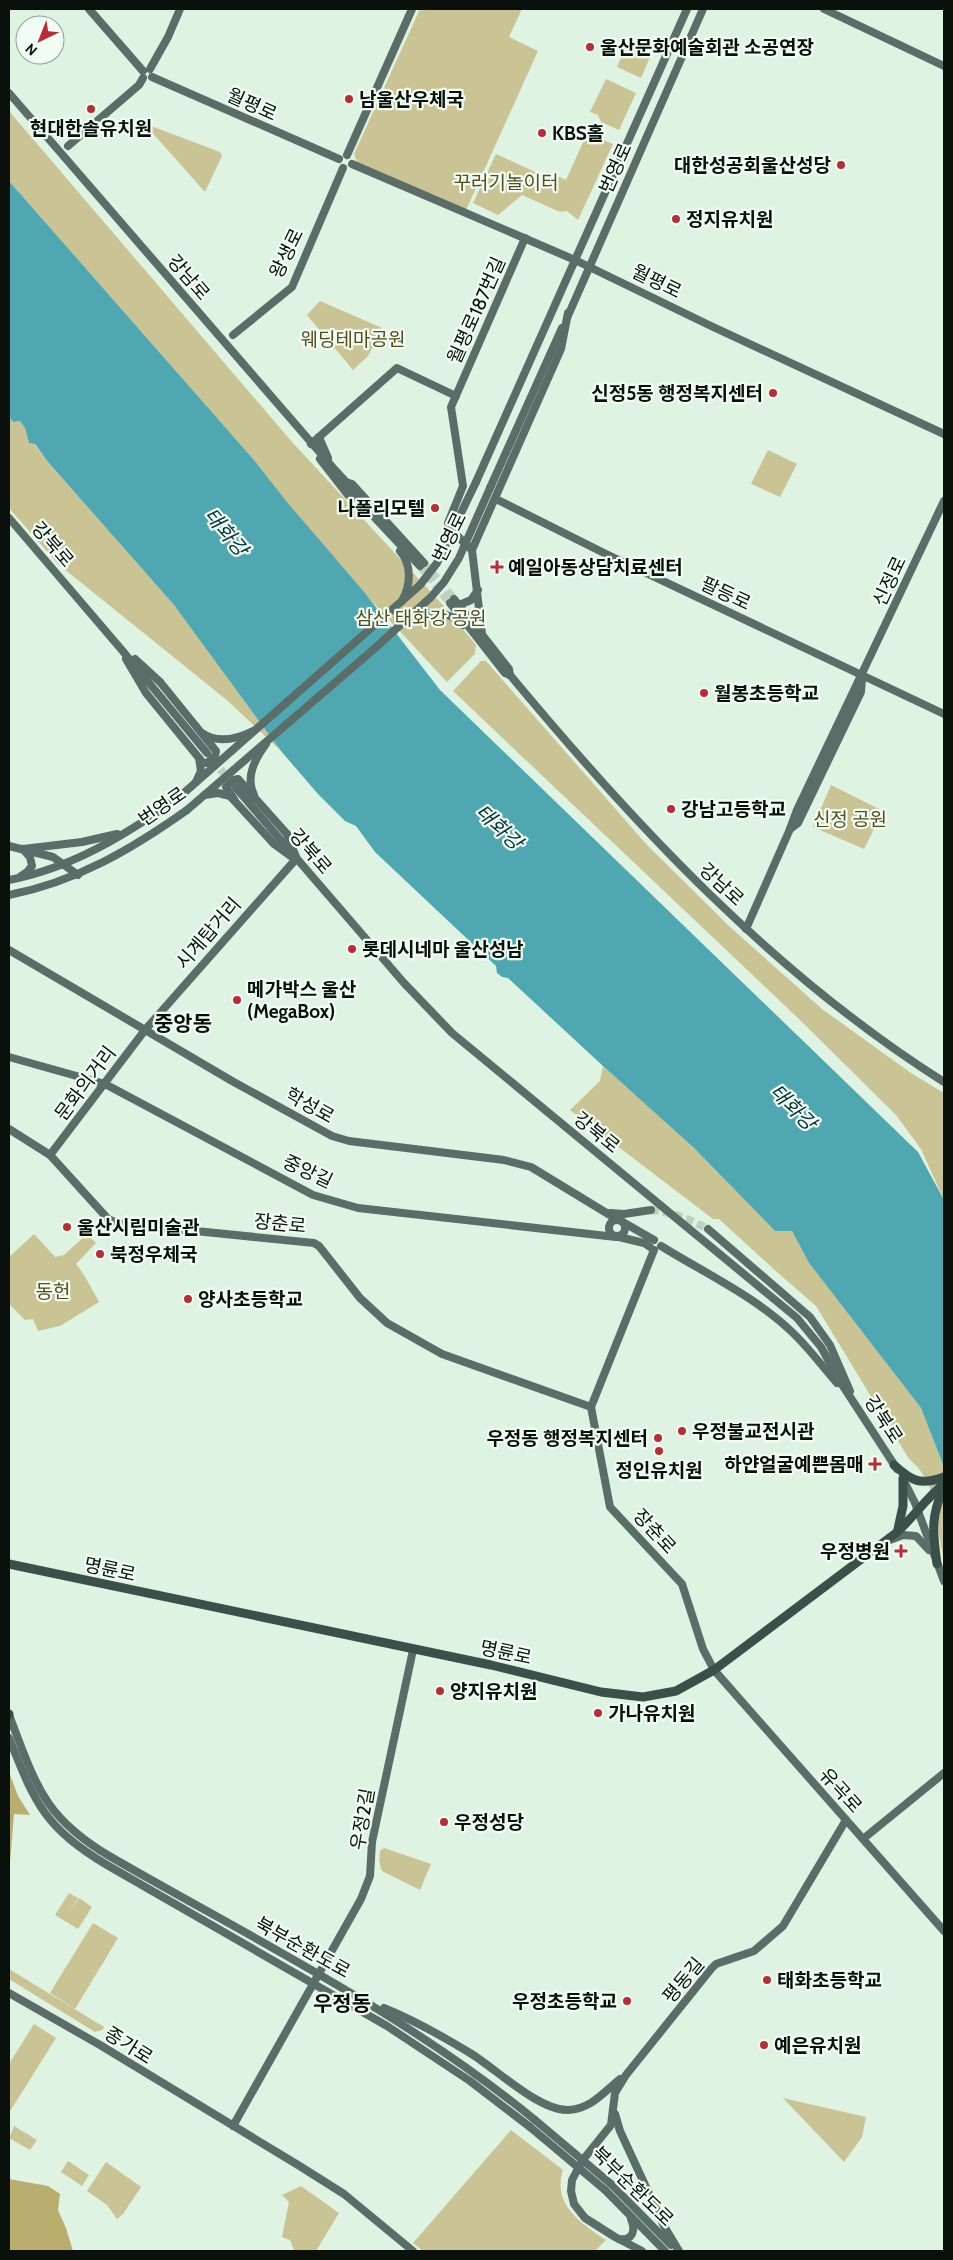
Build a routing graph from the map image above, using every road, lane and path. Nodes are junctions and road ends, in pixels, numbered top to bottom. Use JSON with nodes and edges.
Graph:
{"nodes":[{"id":1,"x":89,"y":9,"type":"edge"},
{"id":2,"x":180,"y":9,"type":"edge"},
{"id":3,"x":412,"y":9,"type":"edge"},
{"id":4,"x":687,"y":9,"type":"edge"},
{"id":5,"x":703,"y":9,"type":"edge"},
{"id":6,"x":824,"y":9,"type":"edge"},
{"id":7,"x":944,"y":66,"type":"edge"},
{"id":8,"x":147,"y":74,"type":"junction"},
{"id":9,"x":9,"y":93,"type":"edge"},
{"id":10,"x":68,"y":146,"type":"dead end"},
{"id":11,"x":343,"y":157,"type":"junction"},
{"id":12,"x":352,"y":164,"type":"junction"},
{"id":13,"x":343,"y":168,"type":"junction"},
{"id":14,"x":588,"y":231,"type":"junction"},
{"id":15,"x":602,"y":237,"type":"junction"},
{"id":16,"x":525,"y":238,"type":"junction"},
{"id":17,"x":575,"y":260,"type":"junction"},
{"id":18,"x":589,"y":267,"type":"junction"},
{"id":19,"x":568,"y":313,"type":"junction"},
{"id":20,"x":233,"y":335,"type":"dead end"},
{"id":21,"x":456,"y":396,"type":"junction"},
{"id":22,"x":944,"y":434,"type":"edge"},
{"id":23,"x":319,"y":437,"type":"junction"},
{"id":24,"x":311,"y":444,"type":"junction"},
{"id":25,"x":336,"y":470,"type":"junction"},
{"id":26,"x":496,"y":499,"type":"junction"},
{"id":27,"x":944,"y":501,"type":"edge"},
{"id":28,"x":9,"y":518,"type":"edge"},
{"id":29,"x":472,"y":550,"type":"junction"},
{"id":30,"x":422,"y":564,"type":"tunnel mouth"},
{"id":31,"x":478,"y":590,"type":"junction"},
{"id":32,"x":454,"y":602,"type":"junction"},
{"id":33,"x":396,"y":608,"type":"junction"},
{"id":34,"x":407,"y":620,"type":"junction"},
{"id":35,"x":482,"y":634,"type":"junction"},
{"id":36,"x":483,"y":646,"type":"junction"},
{"id":37,"x":121,"y":649,"type":"junction"},
{"id":38,"x":510,"y":675,"type":"junction"},
{"id":39,"x":862,"y":675,"type":"junction"},
{"id":40,"x":944,"y":714,"type":"edge"},
{"id":41,"x":257,"y":729,"type":"junction"},
{"id":42,"x":200,"y":732,"type":"junction"},
{"id":43,"x":268,"y":741,"type":"junction"},
{"id":44,"x":207,"y":753,"type":"tunnel mouth"},
{"id":45,"x":199,"y":758,"type":"junction"},
{"id":46,"x":195,"y":783,"type":"junction"},
{"id":47,"x":236,"y":788,"type":"tunnel mouth"},
{"id":48,"x":205,"y":795,"type":"junction"},
{"id":49,"x":255,"y":797,"type":"junction"},
{"id":50,"x":234,"y":799,"type":"junction"},
{"id":51,"x":127,"y":831,"type":"junction"},
{"id":52,"x":9,"y":846,"type":"edge"},
{"id":53,"x":23,"y":849,"type":"junction"},
{"id":54,"x":296,"y":859,"type":"junction"},
{"id":55,"x":64,"y":864,"type":"junction"},
{"id":56,"x":78,"y":875,"type":"junction"},
{"id":57,"x":13,"y":879,"type":"edge"},
{"id":58,"x":9,"y":895,"type":"edge"},
{"id":59,"x":746,"y":929,"type":"junction"},
{"id":60,"x":9,"y":950,"type":"edge"},
{"id":61,"x":145,"y":1030,"type":"junction"},
{"id":62,"x":9,"y":1057,"type":"edge"},
{"id":63,"x":944,"y":1082,"type":"edge"},
{"id":64,"x":105,"y":1084,"type":"junction"},
{"id":65,"x":9,"y":1129,"type":"edge"},
{"id":66,"x":50,"y":1155,"type":"junction"},
{"id":67,"x":651,"y":1210,"type":"tunnel mouth"},
{"id":68,"x":618,"y":1219,"type":"junction"},
{"id":69,"x":708,"y":1230,"type":"tunnel mouth"},
{"id":70,"x":617,"y":1237,"type":"junction"},
{"id":71,"x":655,"y":1246,"type":"junction"},
{"id":72,"x":855,"y":1405,"type":"junction"},
{"id":73,"x":591,"y":1407,"type":"junction"},
{"id":74,"x":894,"y":1464,"type":"junction"},
{"id":75,"x":944,"y":1477,"type":"edge"},
{"id":76,"x":903,"y":1478,"type":"junction"},
{"id":77,"x":944,"y":1486,"type":"edge"},
{"id":78,"x":937,"y":1495,"type":"junction"},
{"id":79,"x":918,"y":1512,"type":"junction"},
{"id":80,"x":896,"y":1533,"type":"junction"},
{"id":81,"x":879,"y":1546,"type":"junction"},
{"id":82,"x":936,"y":1560,"type":"junction"},
{"id":83,"x":9,"y":1564,"type":"edge"},
{"id":84,"x":944,"y":1582,"type":"edge"},
{"id":85,"x":413,"y":1650,"type":"junction"},
{"id":86,"x":714,"y":1670,"type":"junction"},
{"id":87,"x":9,"y":1714,"type":"edge"},
{"id":88,"x":9,"y":1738,"type":"edge"},
{"id":89,"x":9,"y":1750,"type":"edge"},
{"id":90,"x":17,"y":1759,"type":"junction"},
{"id":91,"x":944,"y":1774,"type":"edge"},
{"id":92,"x":846,"y":1820,"type":"junction"},
{"id":93,"x":863,"y":1839,"type":"junction"},
{"id":94,"x":109,"y":1861,"type":"junction"},
{"id":95,"x":944,"y":1931,"type":"edge"},
{"id":96,"x":319,"y":1975,"type":"junction"},
{"id":97,"x":314,"y":1984,"type":"junction"},
{"id":98,"x":9,"y":1993,"type":"edge"},
{"id":99,"x":363,"y":2000,"type":"junction"},
{"id":100,"x":626,"y":2075,"type":"junction"},
{"id":101,"x":614,"y":2108,"type":"junction"},
{"id":102,"x":533,"y":2124,"type":"junction"},
{"id":103,"x":232,"y":2126,"type":"junction"},
{"id":104,"x":629,"y":2214,"type":"junction"},
{"id":105,"x":615,"y":2237,"type":"junction"},
{"id":106,"x":413,"y":2251,"type":"edge"},
{"id":107,"x":642,"y":2251,"type":"edge"},
{"id":108,"x":664,"y":2251,"type":"edge"},
{"id":109,"x":678,"y":2251,"type":"edge"}],
"edges":[{"from":1,"to":8,"type":"main road","name":"월평로"},
{"from":2,"to":8,"type":"main road"},
{"from":3,"to":11,"type":"main road"},
{"from":4,"to":14,"type":"main road","name":"번영로"},
{"from":5,"to":15,"type":"main road","name":"번영로"},
{"from":6,"to":7,"type":"main road"},
{"from":8,"to":10,"type":"main road"},
{"from":8,"to":11,"type":"main road","name":"월평로"},
{"from":9,"to":24,"type":"main road","name":"강남로"},
{"from":11,"to":12,"type":"main road"},
{"from":11,"to":13,"type":"main road"},
{"from":12,"to":13,"type":"main road"},
{"from":12,"to":16,"type":"main road","name":"월평로"},
{"from":13,"to":20,"type":"main road","name":"왕생로"},
{"from":14,"to":15,"type":"main road"},
{"from":14,"to":17,"type":"main road","name":"번영로"},
{"from":15,"to":18,"type":"main road","name":"번영로"},
{"from":16,"to":17,"type":"main road","name":"월평로"},
{"from":16,"to":21,"type":"main road","name":"월평로187번길"},
{"from":17,"to":18,"type":"main road","name":"월평로"},
{"from":17,"to":33,"type":"main road","name":"번영로","bridge":true},
{"from":18,"to":19,"type":"main road","name":"번영로"},
{"from":18,"to":22,"type":"main road","name":"월평로"},
{"from":19,"to":26,"type":"main road"},
{"from":19,"to":34,"type":"main road","name":"번영로","bridge":true},
{"from":21,"to":23,"type":"main road"},
{"from":21,"to":29,"type":"main road","name":"월평로187번길"},
{"from":23,"to":24,"type":"main road"},
{"from":23,"to":25,"type":"main road"},
{"from":24,"to":25,"type":"main road","name":"강남로"},
{"from":24,"to":33,"type":"main road","bridge":true},
{"from":25,"to":30,"type":"main road","name":"강남로"},
{"from":26,"to":29,"type":"main road"},
{"from":26,"to":39,"type":"main road","name":"팔등로"},
{"from":27,"to":39,"type":"main road","name":"신정로"},
{"from":28,"to":37,"type":"main road","name":"강북로"},
{"from":29,"to":31,"type":"main road"},
{"from":31,"to":32,"type":"main road"},
{"from":31,"to":35,"type":"main road"},
{"from":32,"to":35,"type":"main road","name":"강남로"},
{"from":32,"to":36,"type":"main road","name":"강남로"},
{"from":33,"to":41,"type":"main road","name":"번영로","bridge":true},
{"from":34,"to":36,"type":"main road"},
{"from":34,"to":43,"type":"main road","name":"번영로","bridge":true},
{"from":35,"to":36,"type":"main road"},
{"from":35,"to":38,"type":"main road","name":"강남로"},
{"from":36,"to":38,"type":"main road","name":"강남로"},
{"from":37,"to":42,"type":"main road","bridge":true},
{"from":37,"to":44,"type":"main road","name":"강북로"},
{"from":37,"to":45,"type":"main road"},
{"from":38,"to":59,"type":"main road","name":"강남로"},
{"from":39,"to":40,"type":"main road","name":"팔등로"},
{"from":39,"to":59,"type":"main road","name":"신정로"},
{"from":41,"to":42,"type":"main road","bridge":true},
{"from":41,"to":46,"type":"main road","name":"번영로","bridge":true},
{"from":42,"to":45,"type":"main road","bridge":true},
{"from":43,"to":48,"type":"main road","name":"번영로","bridge":true},
{"from":43,"to":49,"type":"main road","bridge":true},
{"from":45,"to":46,"type":"main road","bridge":true},
{"from":46,"to":51,"type":"main road","name":"번영로","bridge":true},
{"from":47,"to":54,"type":"main road","name":"강북로"},
{"from":48,"to":50,"type":"main road","bridge":true},
{"from":48,"to":56,"type":"main road","name":"번영로","bridge":true},
{"from":49,"to":50,"type":"main road","bridge":true},
{"from":49,"to":54,"type":"main road","bridge":true},
{"from":50,"to":54,"type":"main road"},
{"from":51,"to":53,"type":"main road"},
{"from":51,"to":55,"type":"main road","name":"번영로"},
{"from":52,"to":53,"type":"main road"},
{"from":53,"to":55,"type":"main road"},
{"from":53,"to":57,"type":"main road"},
{"from":54,"to":61,"type":"main road","name":"시계탑거리"},
{"from":54,"to":72,"type":"main road","name":"강북로"},
{"from":55,"to":56,"type":"main road"},
{"from":55,"to":57,"type":"main road","name":"번영로"},
{"from":56,"to":58,"type":"main road","name":"번영로"},
{"from":59,"to":63,"type":"main road","name":"강남로"},
{"from":60,"to":61,"type":"main road","name":"학성로"},
{"from":61,"to":64,"type":"main road","name":"문화의거리"},
{"from":61,"to":68,"type":"main road","name":"학성로"},
{"from":62,"to":64,"type":"main road","name":"중앙길"},
{"from":64,"to":66,"type":"main road","name":"문화의거리"},
{"from":64,"to":70,"type":"main road","name":"중앙길"},
{"from":65,"to":66,"type":"main road","name":"장춘로"},
{"from":66,"to":73,"type":"main road","name":"장춘로"},
{"from":67,"to":68,"type":"main road"},
{"from":68,"to":70,"type":"main road"},
{"from":68,"to":70,"type":"main road"},
{"from":68,"to":71,"type":"main road"},
{"from":69,"to":72,"type":"main road"},
{"from":70,"to":71,"type":"main road","name":"중앙길"},
{"from":71,"to":72,"type":"main road"},
{"from":71,"to":73,"type":"main road"},
{"from":72,"to":74,"type":"main road","name":"강북로"},
{"from":73,"to":86,"type":"main road","name":"장춘로"},
{"from":74,"to":75,"type":"main road"},
{"from":74,"to":76,"type":"main road","name":"강북로"},
{"from":76,"to":79,"type":"main road","name":"강북로"},
{"from":76,"to":80,"type":"main road"},
{"from":77,"to":78,"type":"main road"},
{"from":78,"to":79,"type":"main road","name":"명륜로"},
{"from":78,"to":82,"type":"main road"},
{"from":79,"to":80,"type":"main road","name":"명륜로"},
{"from":79,"to":82,"type":"main road","name":"강북로"},
{"from":80,"to":81,"type":"main road","name":"명륜로"},
{"from":81,"to":82,"type":"main road"},
{"from":81,"to":86,"type":"main road","name":"명륜로"},
{"from":82,"to":84,"type":"main road","name":"강북로"},
{"from":83,"to":85,"type":"main road","name":"명륜로"},
{"from":85,"to":86,"type":"main road","name":"명륜로"},
{"from":85,"to":96,"type":"main road","name":"우정2길"},
{"from":86,"to":92,"type":"main road","name":"유곡로"},
{"from":87,"to":94,"type":"main road","name":"북부순환도로"},
{"from":88,"to":90,"type":"main road","name":"북부순환도로"},
{"from":89,"to":90,"type":"main road"},
{"from":90,"to":94,"type":"main road","name":"북부순환도로"},
{"from":91,"to":93,"type":"main road"},
{"from":92,"to":93,"type":"main road","name":"유곡로"},
{"from":92,"to":100,"type":"main road","name":"평동길"},
{"from":93,"to":95,"type":"main road","name":"유곡로"},
{"from":94,"to":96,"type":"main road","name":"북부순환도로"},
{"from":94,"to":97,"type":"main road","name":"북부순환도로"},
{"from":96,"to":97,"type":"main road","name":"우정2길"},
{"from":96,"to":99,"type":"main road","name":"북부순환도로"},
{"from":97,"to":102,"type":"main road","name":"북부순환도로"},
{"from":97,"to":103,"type":"main road"},
{"from":98,"to":103,"type":"main road","name":"종가로"},
{"from":99,"to":100,"type":"main road"},
{"from":99,"to":102,"type":"main road","name":"북부순환도로"},
{"from":100,"to":101,"type":"main road","name":"평동길"},
{"from":101,"to":105,"type":"main road","name":"평동길"},
{"from":101,"to":109,"type":"main road"},
{"from":102,"to":104,"type":"main road","name":"북부순환도로","bridge":true},
{"from":102,"to":109,"type":"main road","name":"북부순환도로","bridge":true},
{"from":103,"to":106,"type":"main road","name":"종가로"},
{"from":104,"to":105,"type":"main road"},
{"from":104,"to":108,"type":"main road","name":"북부순환도로"},
{"from":105,"to":107,"type":"main road","name":"평동길"}]}
